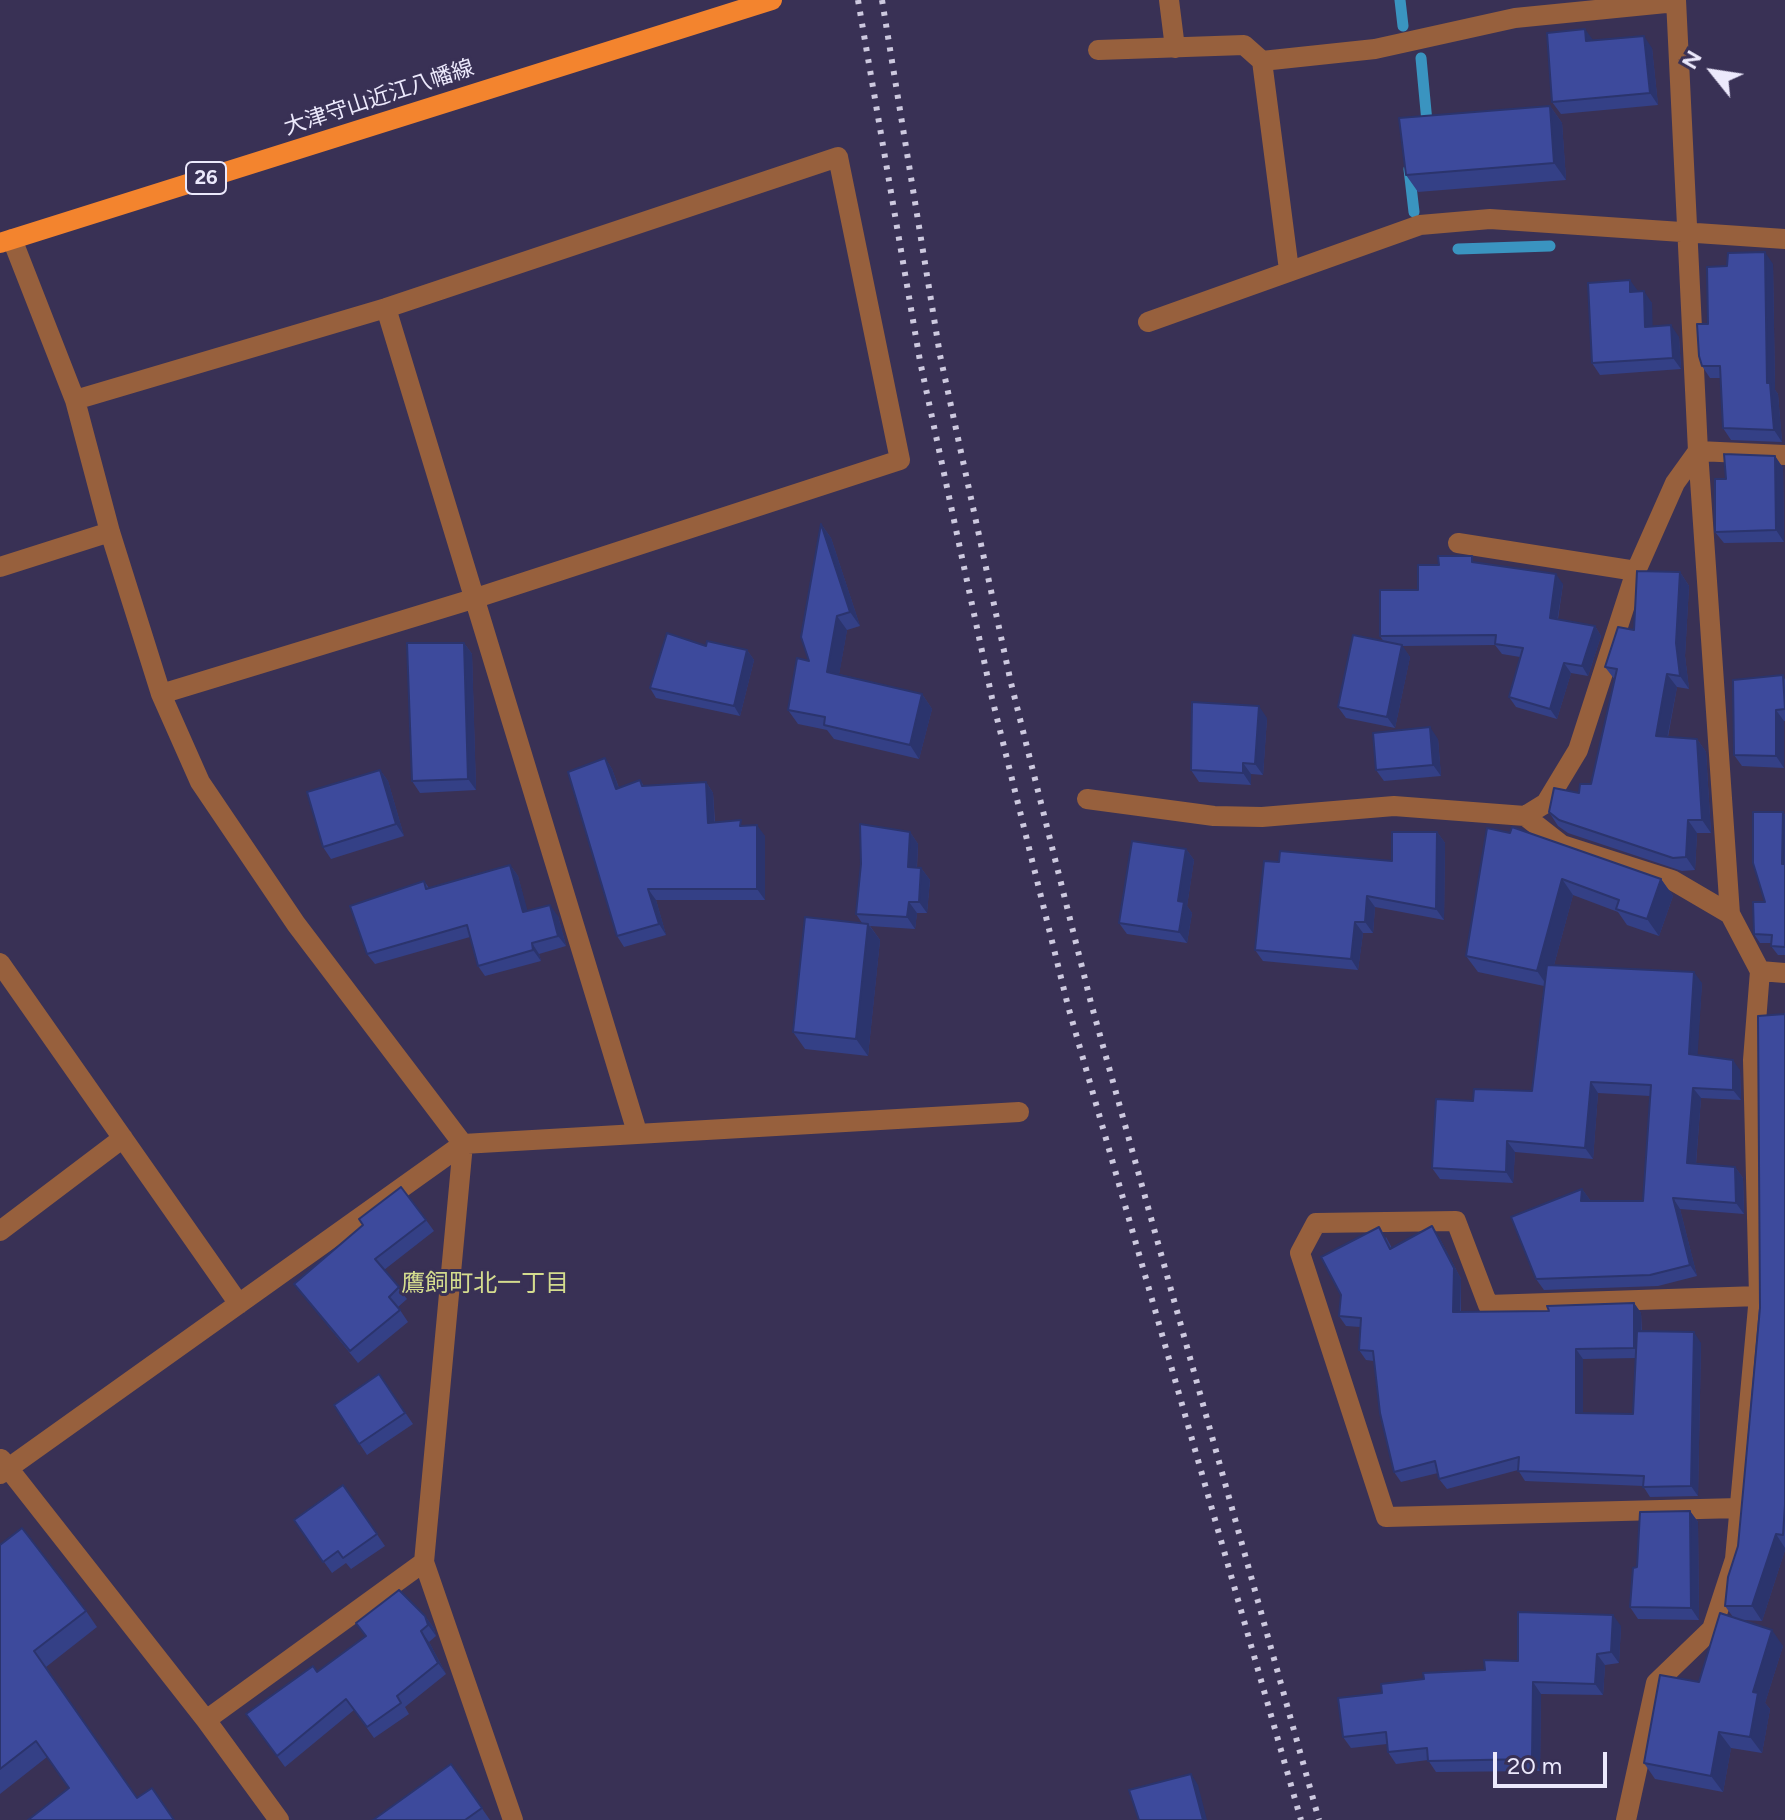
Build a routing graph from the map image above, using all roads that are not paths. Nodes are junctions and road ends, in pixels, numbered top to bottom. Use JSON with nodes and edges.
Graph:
{"nodes":[{"id":1,"x":772,"y":0,"type":"edge"},
{"id":2,"x":1169,"y":0,"type":"edge"},
{"id":3,"x":1676,"y":1,"type":"edge"},
{"id":4,"x":1175,"y":48,"type":"junction"},
{"id":5,"x":1098,"y":50,"type":"dead end"},
{"id":6,"x":1262,"y":61,"type":"junction"},
{"id":7,"x":1687,"y":233,"type":"junction"},
{"id":8,"x":1785,"y":239,"type":"edge"},
{"id":9,"x":6,"y":241,"type":"edge"},
{"id":10,"x":1289,"y":270,"type":"junction"},
{"id":11,"x":386,"y":308,"type":"junction"},
{"id":12,"x":1148,"y":322,"type":"dead end"},
{"id":13,"x":75,"y":400,"type":"junction"},
{"id":14,"x":1698,"y":451,"type":"junction"},
{"id":15,"x":1785,"y":455,"type":"edge"},
{"id":16,"x":110,"y":532,"type":"junction"},
{"id":17,"x":1458,"y":543,"type":"dead end"},
{"id":18,"x":0,"y":567,"type":"edge"},
{"id":19,"x":1636,"y":571,"type":"junction"},
{"id":20,"x":476,"y":598,"type":"junction"},
{"id":21,"x":161,"y":694,"type":"junction"},
{"id":22,"x":1087,"y":799,"type":"dead end"},
{"id":23,"x":1525,"y":816,"type":"junction"},
{"id":24,"x":1730,"y":914,"type":"junction"},
{"id":25,"x":0,"y":963,"type":"edge"},
{"id":26,"x":1760,"y":971,"type":"junction"},
{"id":27,"x":1785,"y":973,"type":"edge"},
{"id":28,"x":1019,"y":1112,"type":"dead end"},
{"id":29,"x":637,"y":1132,"type":"junction"},
{"id":30,"x":123,"y":1138,"type":"junction"},
{"id":31,"x":463,"y":1144,"type":"junction"},
{"id":32,"x":0,"y":1231,"type":"edge"},
{"id":33,"x":1759,"y":1296,"type":"junction"},
{"id":34,"x":239,"y":1304,"type":"junction"},
{"id":35,"x":3,"y":1466,"type":"edge"},
{"id":36,"x":1739,"y":1508,"type":"junction"},
{"id":37,"x":424,"y":1562,"type":"junction"},
{"id":38,"x":206,"y":1720,"type":"junction"},
{"id":39,"x":279,"y":1820,"type":"edge"},
{"id":40,"x":513,"y":1820,"type":"edge"},
{"id":41,"x":1626,"y":1820,"type":"edge"}],
"edges":[{"from":1,"to":9,"type":"main road","name":"大津守山近江八幡線","number":"26"},
{"from":2,"to":4,"type":"street"},
{"from":3,"to":6,"type":"street"},
{"from":3,"to":7,"type":"street"},
{"from":4,"to":5,"type":"street"},
{"from":4,"to":6,"type":"street"},
{"from":6,"to":10,"type":"street"},
{"from":7,"to":8,"type":"street"},
{"from":7,"to":10,"type":"street"},
{"from":7,"to":14,"type":"street"},
{"from":9,"to":13,"type":"street"},
{"from":10,"to":12,"type":"street"},
{"from":11,"to":13,"type":"street"},
{"from":11,"to":20,"type":"street"},
{"from":11,"to":20,"type":"street"},
{"from":13,"to":16,"type":"street"},
{"from":14,"to":15,"type":"street"},
{"from":14,"to":19,"type":"street"},
{"from":14,"to":24,"type":"street"},
{"from":16,"to":18,"type":"street"},
{"from":16,"to":21,"type":"street"},
{"from":17,"to":19,"type":"street"},
{"from":19,"to":23,"type":"street"},
{"from":20,"to":21,"type":"street"},
{"from":20,"to":29,"type":"street"},
{"from":21,"to":31,"type":"street"},
{"from":22,"to":23,"type":"street"},
{"from":23,"to":24,"type":"street"},
{"from":24,"to":26,"type":"street"},
{"from":25,"to":30,"type":"street"},
{"from":26,"to":27,"type":"street"},
{"from":26,"to":33,"type":"street"},
{"from":28,"to":29,"type":"street"},
{"from":29,"to":31,"type":"street"},
{"from":30,"to":32,"type":"street"},
{"from":30,"to":34,"type":"street"},
{"from":31,"to":34,"type":"street"},
{"from":31,"to":37,"type":"street"},
{"from":33,"to":36,"type":"street"},
{"from":33,"to":36,"type":"street"},
{"from":34,"to":35,"type":"street"},
{"from":35,"to":38,"type":"street"},
{"from":36,"to":41,"type":"street"},
{"from":37,"to":38,"type":"street"},
{"from":37,"to":40,"type":"street"},
{"from":38,"to":39,"type":"street"}]}
